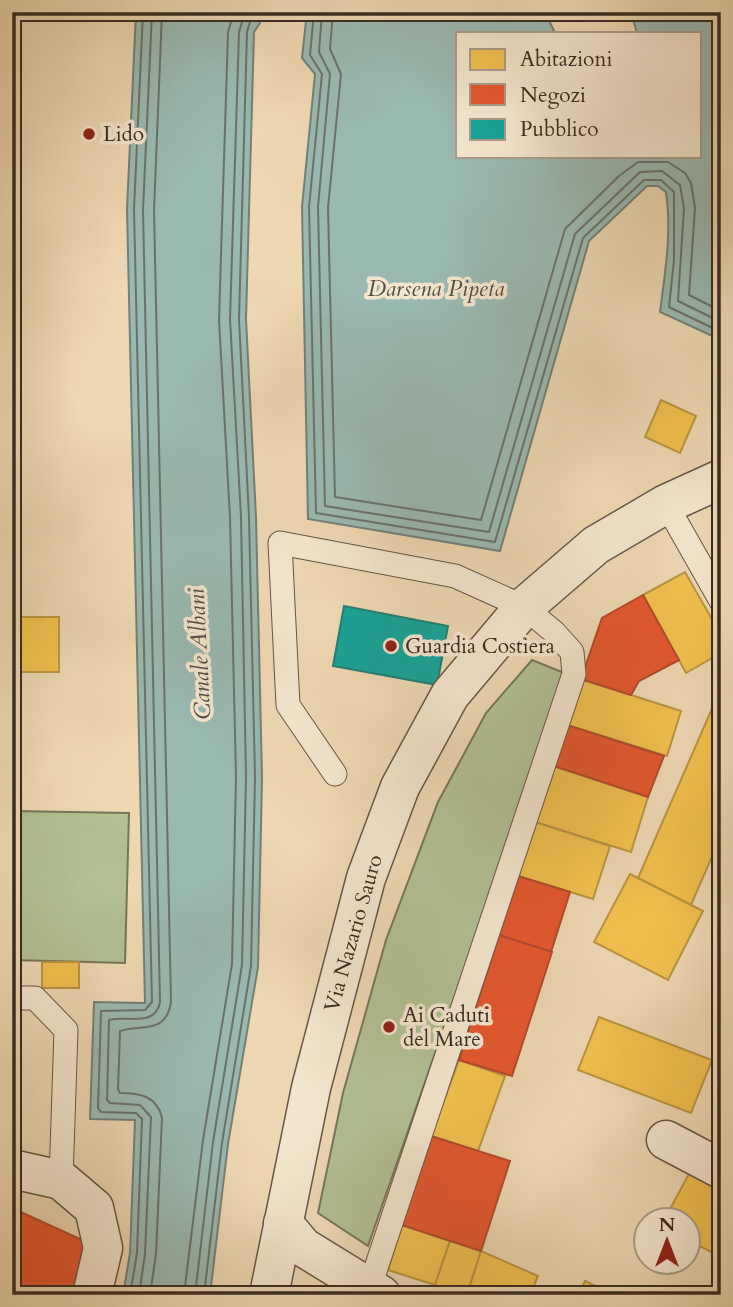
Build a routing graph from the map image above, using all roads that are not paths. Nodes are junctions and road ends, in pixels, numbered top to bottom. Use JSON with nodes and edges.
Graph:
{"nodes":[{"id":1,"x":721,"y":479,"type":"edge"},
{"id":2,"x":666,"y":504,"type":"junction"},
{"id":3,"x":721,"y":601,"type":"edge"},
{"id":4,"x":524,"y":607,"type":"junction"},
{"id":5,"x":335,"y":774,"type":"dead end"},
{"id":6,"x":12,"y":998,"type":"edge"},
{"id":7,"x":666,"y":1140,"type":"dead end"},
{"id":8,"x":12,"y":1169,"type":"edge"},
{"id":9,"x":721,"y":1169,"type":"edge"},
{"id":10,"x":61,"y":1180,"type":"junction"},
{"id":11,"x":283,"y":1223,"type":"junction"},
{"id":12,"x":364,"y":1294,"type":"edge"},
{"id":13,"x":92,"y":1295,"type":"edge"},
{"id":14,"x":269,"y":1295,"type":"edge"}],
"edges":[{"from":1,"to":2,"type":"street","name":"Via Nazario Sauro"},
{"from":2,"to":3,"type":"lane"},
{"from":2,"to":4,"type":"street","name":"Via Nazario Sauro"},
{"from":4,"to":5,"type":"lane"},
{"from":4,"to":11,"type":"street","name":"Via Nazario Sauro"},
{"from":4,"to":12,"type":"lane"},
{"from":6,"to":10,"type":"lane"},
{"from":7,"to":9,"type":"street"},
{"from":8,"to":10,"type":"street"},
{"from":10,"to":13,"type":"street"},
{"from":11,"to":12,"type":"street"},
{"from":11,"to":14,"type":"street","name":"Via Nazario Sauro"}]}
